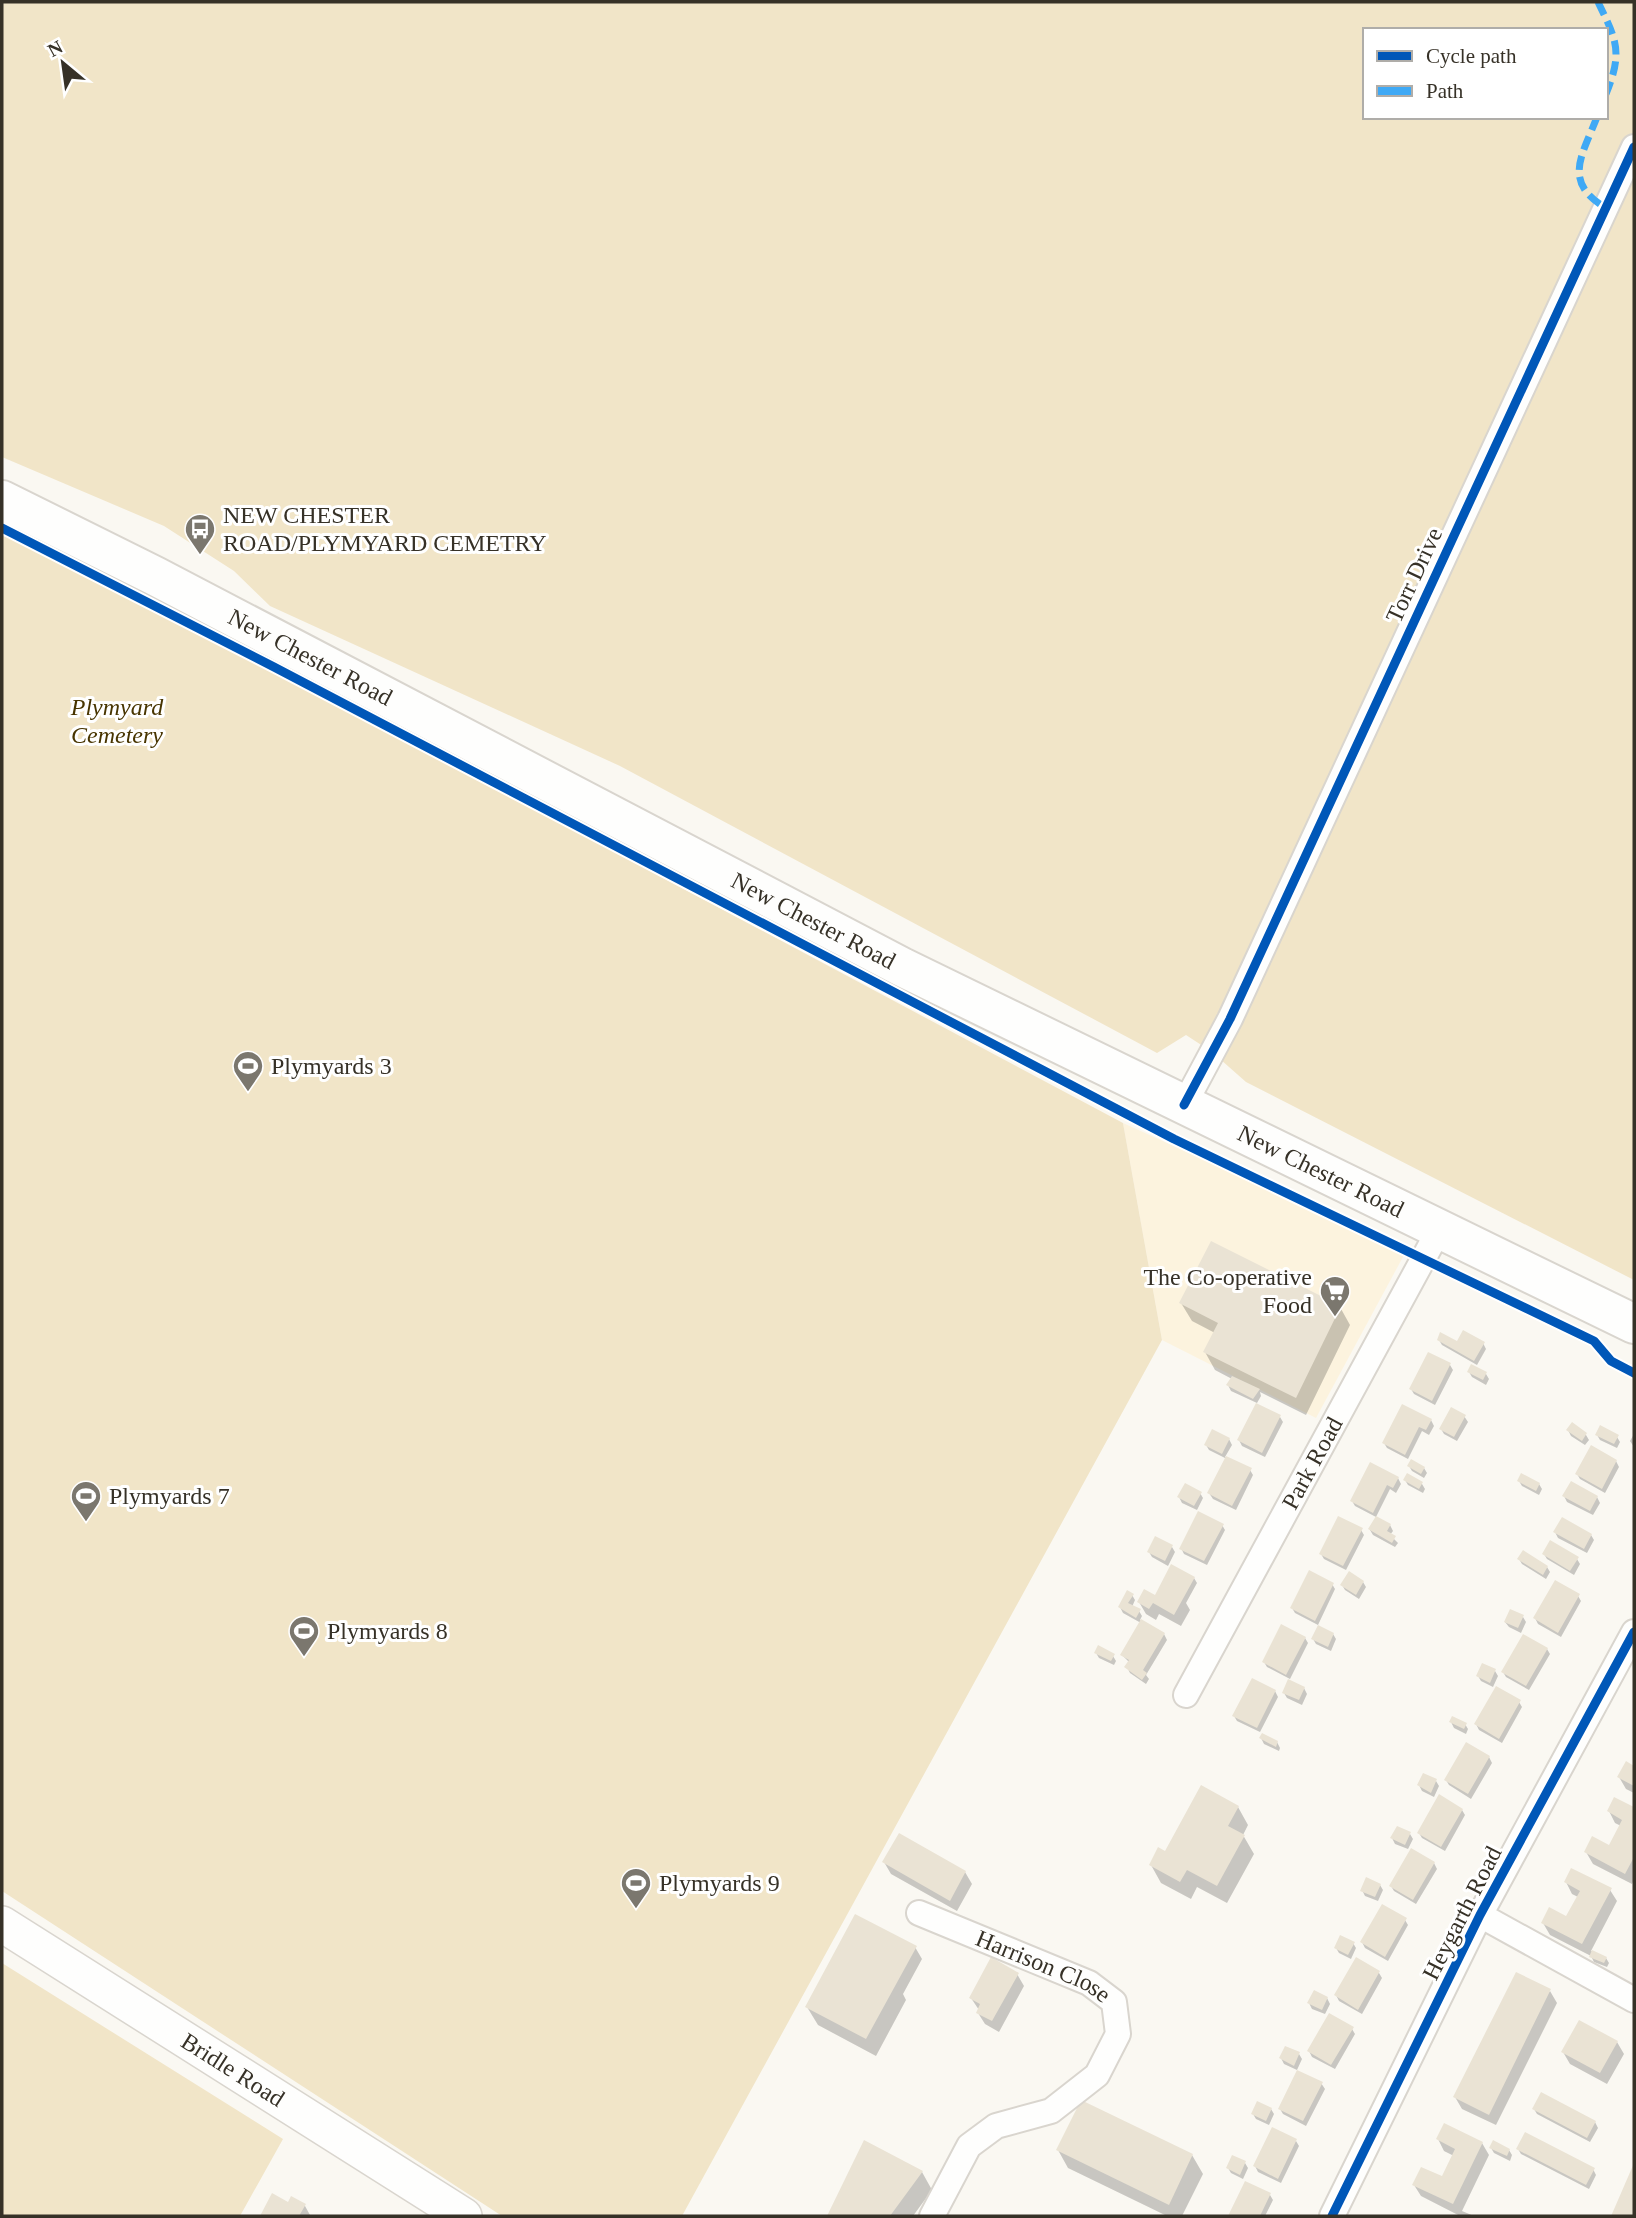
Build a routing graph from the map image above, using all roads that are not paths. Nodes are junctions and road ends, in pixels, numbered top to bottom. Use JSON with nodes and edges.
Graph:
{"nodes":[{"id":1,"x":1634,"y":147,"type":"edge"},
{"id":2,"x":2,"y":500,"type":"edge"},
{"id":3,"x":1184,"y":1105,"type":"junction"},
{"id":4,"x":1439,"y":1230,"type":"junction"},
{"id":5,"x":1634,"y":1324,"type":"edge"},
{"id":6,"x":1634,"y":1632,"type":"edge"},
{"id":7,"x":1186,"y":1695,"type":"dead end"},
{"id":8,"x":919,"y":1913,"type":"dead end"},
{"id":9,"x":1480,"y":1915,"type":"junction"},
{"id":10,"x":2,"y":1924,"type":"edge"},
{"id":11,"x":1634,"y":2000,"type":"edge"},
{"id":12,"x":464,"y":2216,"type":"edge"},
{"id":13,"x":932,"y":2216,"type":"edge"},
{"id":14,"x":1332,"y":2216,"type":"edge"}],
"edges":[{"from":1,"to":3,"type":"street","name":"Torr Drive"},
{"from":2,"to":3,"type":"highway","name":"New Chester Road"},
{"from":3,"to":4,"type":"highway","name":"New Chester Road"},
{"from":4,"to":5,"type":"highway","name":"New Chester Road"},
{"from":4,"to":7,"type":"street","name":"Park Road"},
{"from":6,"to":9,"type":"street","name":"Heygarth Road"},
{"from":8,"to":13,"type":"street","name":"Harrison Close"},
{"from":9,"to":11,"type":"street"},
{"from":9,"to":14,"type":"street","name":"Heygarth Road"},
{"from":10,"to":12,"type":"street","name":"Bridle Road"}]}
